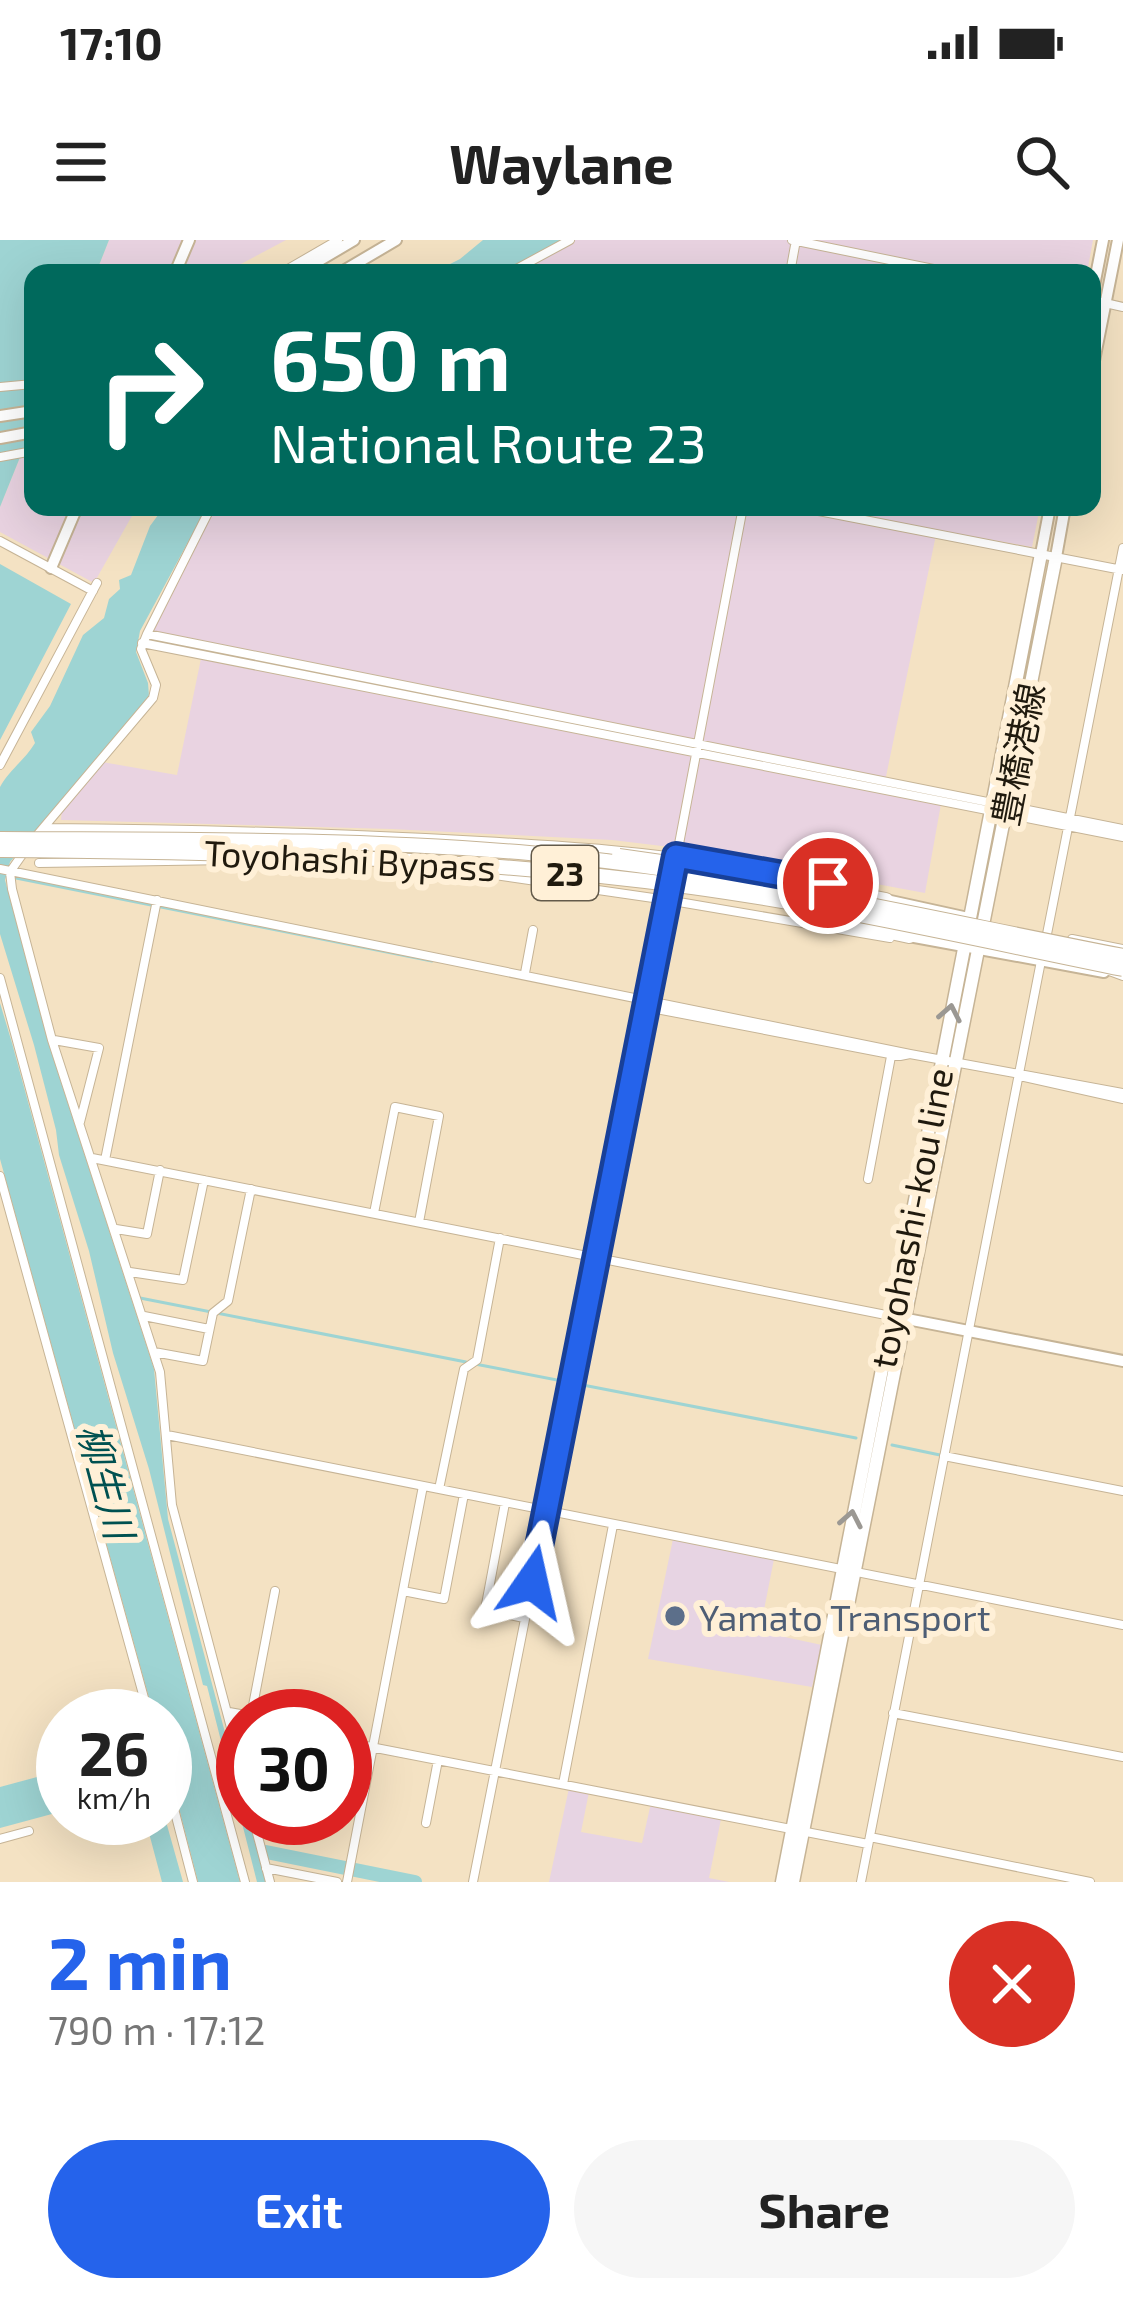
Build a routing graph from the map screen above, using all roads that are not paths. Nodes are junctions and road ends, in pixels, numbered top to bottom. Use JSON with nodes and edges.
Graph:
{"nodes":[{"id":1,"x":338,"y":240,"type":"edge"},
{"id":2,"x":354,"y":240,"type":"edge"},
{"id":3,"x":396,"y":240,"type":"edge"},
{"id":4,"x":570,"y":240,"type":"edge"},
{"id":5,"x":795,"y":240,"type":"edge"},
{"id":6,"x":1118,"y":240,"type":"edge"},
{"id":7,"x":297,"y":264,"type":"edge"},
{"id":8,"x":313,"y":264,"type":"edge"},
{"id":9,"x":355,"y":264,"type":"edge"},
{"id":10,"x":363,"y":264,"type":"edge"},
{"id":11,"x":526,"y":264,"type":"edge"},
{"id":12,"x":910,"y":264,"type":"edge"},
{"id":13,"x":1101,"y":286,"type":"edge"},
{"id":14,"x":73,"y":516,"type":"edge"},
{"id":15,"x":206,"y":516,"type":"edge"},
{"id":16,"x":741,"y":516,"type":"edge"},
{"id":17,"x":844,"y":516,"type":"edge"},
{"id":18,"x":1050,"y":516,"type":"edge"},
{"id":19,"x":1062,"y":516,"type":"edge"},
{"id":20,"x":0,"y":541,"type":"edge"},
{"id":21,"x":1123,"y":548,"type":"edge"},
{"id":22,"x":1048,"y":556,"type":"junction"},
{"id":23,"x":51,"y":568,"type":"junction"},
{"id":24,"x":1121,"y":570,"type":"edge"},
{"id":25,"x":144,"y":639,"type":"junction"},
{"id":26,"x":698,"y":748,"type":"junction"},
{"id":27,"x":0,"y":765,"type":"edge"},
{"id":28,"x":999,"y":808,"type":"junction"},
{"id":29,"x":1069,"y":822,"type":"junction"},
{"id":30,"x":42,"y":828,"type":"junction"},
{"id":31,"x":245,"y":833,"type":"junction"},
{"id":32,"x":1123,"y":834,"type":"edge"},
{"id":33,"x":0,"y":838,"type":"edge"},
{"id":34,"x":456,"y":839,"type":"junction"},
{"id":35,"x":0,"y":850,"type":"edge"},
{"id":36,"x":530,"y":853,"type":"junction"},
{"id":37,"x":676,"y":856,"type":"junction"},
{"id":38,"x":245,"y":860,"type":"junction"},
{"id":39,"x":40,"y":863,"type":"junction"},
{"id":40,"x":454,"y":870,"type":"junction"},
{"id":41,"x":556,"y":872,"type":"junction"},
{"id":42,"x":8,"y":873,"type":"edge"},
{"id":43,"x":38,"y":876,"type":"junction"},
{"id":44,"x":667,"y":899,"type":"junction"},
{"id":45,"x":886,"y":900,"type":"junction"},
{"id":46,"x":156,"y":904,"type":"junction"},
{"id":47,"x":976,"y":920,"type":"junction"},
{"id":48,"x":533,"y":930,"type":"dead end"},
{"id":49,"x":1047,"y":934,"type":"junction"},
{"id":50,"x":910,"y":936,"type":"junction"},
{"id":51,"x":1109,"y":946,"type":"junction"},
{"id":52,"x":970,"y":948,"type":"junction"},
{"id":53,"x":1123,"y":952,"type":"edge"},
{"id":54,"x":1041,"y":961,"type":"junction"},
{"id":55,"x":1103,"y":972,"type":"junction"},
{"id":56,"x":525,"y":973,"type":"junction"},
{"id":57,"x":1123,"y":973,"type":"edge"},
{"id":58,"x":0,"y":978,"type":"edge"},
{"id":59,"x":647,"y":1002,"type":"junction"},
{"id":60,"x":52,"y":1040,"type":"junction"},
{"id":61,"x":892,"y":1051,"type":"junction"},
{"id":62,"x":941,"y":1059,"type":"junction"},
{"id":63,"x":958,"y":1063,"type":"junction"},
{"id":64,"x":1019,"y":1075,"type":"junction"},
{"id":65,"x":1123,"y":1096,"type":"edge"},
{"id":66,"x":80,"y":1122,"type":"junction"},
{"id":67,"x":92,"y":1158,"type":"junction"},
{"id":68,"x":105,"y":1160,"type":"junction"},
{"id":69,"x":160,"y":1170,"type":"junction"},
{"id":70,"x":0,"y":1176,"type":"edge"},
{"id":71,"x":868,"y":1179,"type":"dead end"},
{"id":72,"x":204,"y":1180,"type":"junction"},
{"id":73,"x":251,"y":1190,"type":"junction"},
{"id":74,"x":374,"y":1214,"type":"junction"},
{"id":75,"x":419,"y":1222,"type":"junction"},
{"id":76,"x":116,"y":1228,"type":"junction"},
{"id":77,"x":500,"y":1238,"type":"junction"},
{"id":78,"x":596,"y":1257,"type":"junction"},
{"id":79,"x":130,"y":1272,"type":"junction"},
{"id":80,"x":144,"y":1316,"type":"junction"},
{"id":81,"x":890,"y":1316,"type":"junction"},
{"id":82,"x":908,"y":1318,"type":"junction"},
{"id":83,"x":209,"y":1329,"type":"junction"},
{"id":84,"x":969,"y":1331,"type":"junction"},
{"id":85,"x":154,"y":1352,"type":"junction"},
{"id":86,"x":1123,"y":1361,"type":"edge"},
{"id":87,"x":166,"y":1435,"type":"junction"},
{"id":88,"x":944,"y":1456,"type":"junction"},
{"id":89,"x":423,"y":1486,"type":"junction"},
{"id":90,"x":439,"y":1490,"type":"junction"},
{"id":91,"x":1123,"y":1491,"type":"edge"},
{"id":92,"x":464,"y":1494,"type":"junction"},
{"id":93,"x":505,"y":1502,"type":"junction"},
{"id":94,"x":546,"y":1512,"type":"junction"},
{"id":95,"x":614,"y":1525,"type":"junction"},
{"id":96,"x":841,"y":1569,"type":"junction"},
{"id":97,"x":857,"y":1573,"type":"junction"},
{"id":98,"x":919,"y":1585,"type":"junction"},
{"id":99,"x":275,"y":1591,"type":"dead end"},
{"id":100,"x":403,"y":1592,"type":"junction"},
{"id":101,"x":524,"y":1618,"type":"junction"},
{"id":102,"x":1123,"y":1625,"type":"edge"},
{"id":103,"x":142,"y":1689,"type":"edge"},
{"id":104,"x":223,"y":1689,"type":"edge"},
{"id":105,"x":256,"y":1689,"type":"edge"},
{"id":106,"x":893,"y":1713,"type":"junction"},
{"id":107,"x":374,"y":1747,"type":"junction"},
{"id":108,"x":1123,"y":1757,"type":"edge"},
{"id":109,"x":438,"y":1760,"type":"junction"},
{"id":110,"x":495,"y":1771,"type":"junction"},
{"id":111,"x":562,"y":1784,"type":"junction"},
{"id":112,"x":426,"y":1823,"type":"dead end"},
{"id":113,"x":28,"y":1831,"type":"dead end"},
{"id":114,"x":797,"y":1831,"type":"junction"},
{"id":115,"x":0,"y":1839,"type":"edge"},
{"id":116,"x":869,"y":1840,"type":"junction"},
{"id":117,"x":184,"y":1845,"type":"edge"},
{"id":118,"x":260,"y":1845,"type":"edge"},
{"id":119,"x":266,"y":1868,"type":"junction"},
{"id":120,"x":349,"y":1874,"type":"edge"},
{"id":121,"x":194,"y":1882,"type":"edge"},
{"id":122,"x":245,"y":1882,"type":"edge"},
{"id":123,"x":270,"y":1882,"type":"edge"},
{"id":124,"x":337,"y":1882,"type":"edge"},
{"id":125,"x":473,"y":1882,"type":"edge"},
{"id":126,"x":782,"y":1882,"type":"edge"},
{"id":127,"x":794,"y":1882,"type":"edge"},
{"id":128,"x":861,"y":1882,"type":"edge"},
{"id":129,"x":1090,"y":1882,"type":"edge"}],
"edges":[{"from":1,"to":7,"type":"street"},
{"from":2,"to":8,"type":"street"},
{"from":3,"to":9,"type":"street"},
{"from":3,"to":10,"type":"street"},
{"from":4,"to":11,"type":"street"},
{"from":5,"to":12,"type":"street"},
{"from":6,"to":13,"type":"street"},
{"from":14,"to":23,"type":"street"},
{"from":15,"to":25,"type":"street"},
{"from":16,"to":26,"type":"street"},
{"from":17,"to":22,"type":"street"},
{"from":18,"to":22,"type":"street"},
{"from":19,"to":22,"type":"street"},
{"from":20,"to":23,"type":"street"},
{"from":21,"to":24,"type":"street"},
{"from":22,"to":24,"type":"street"},
{"from":22,"to":28,"type":"main road","name":"豊橋港線"},
{"from":23,"to":27,"type":"street"},
{"from":24,"to":29,"type":"street"},
{"from":25,"to":26,"type":"street"},
{"from":25,"to":30,"type":"street"},
{"from":26,"to":28,"type":"street"},
{"from":26,"to":37,"type":"street"},
{"from":28,"to":29,"type":"street"},
{"from":28,"to":47,"type":"main road","name":"豊橋港線"},
{"from":29,"to":32,"type":"street"},
{"from":29,"to":49,"type":"street"},
{"from":30,"to":31,"type":"street","number":"23"},
{"from":30,"to":39,"type":"street"},
{"from":30,"to":42,"type":"street"},
{"from":31,"to":34,"type":"street","number":"23"},
{"from":31,"to":38,"type":"street"},
{"from":33,"to":36,"type":"highway","name":"Toyohashi Bypass","number":"23","bridge":true},
{"from":34,"to":37,"type":"street","number":"23"},
{"from":34,"to":40,"type":"street"},
{"from":35,"to":41,"type":"highway","name":"Toyohashi Bypass","number":"23","bridge":true},
{"from":36,"to":45,"type":"highway","number":"23","bridge":true},
{"from":36,"to":53,"type":"highway","name":"Toyohashi Bypass","number":"23","bridge":true},
{"from":37,"to":44,"type":"street"},
{"from":37,"to":45,"type":"street","number":"23"},
{"from":38,"to":39,"type":"street"},
{"from":38,"to":40,"type":"street"},
{"from":39,"to":43,"type":"street"},
{"from":40,"to":44,"type":"street"},
{"from":41,"to":50,"type":"highway","number":"23","bridge":true},
{"from":41,"to":57,"type":"highway","name":"Toyohashi Bypass","number":"23","bridge":true},
{"from":42,"to":43,"type":"street"},
{"from":42,"to":60,"type":"street"},
{"from":43,"to":46,"type":"street"},
{"from":44,"to":50,"type":"street"},
{"from":44,"to":59,"type":"street"},
{"from":45,"to":47,"type":"street"},
{"from":46,"to":56,"type":"street"},
{"from":46,"to":68,"type":"street"},
{"from":47,"to":49,"type":"street"},
{"from":47,"to":52,"type":"main road","name":"豊橋港線"},
{"from":48,"to":56,"type":"street"},
{"from":49,"to":51,"type":"street"},
{"from":50,"to":52,"type":"street"},
{"from":51,"to":53,"type":"street"},
{"from":51,"to":55,"type":"street"},
{"from":52,"to":54,"type":"street"},
{"from":62,"to":52,"type":"main road","name":"toyohashi-kou line","one_way":true},
{"from":52,"to":63,"type":"main road","name":"toyohashi-kou line"},
{"from":54,"to":55,"type":"street"},
{"from":54,"to":64,"type":"street"},
{"from":55,"to":57,"type":"street"},
{"from":56,"to":59,"type":"street"},
{"from":58,"to":122,"type":"street"},
{"from":59,"to":61,"type":"street"},
{"from":59,"to":78,"type":"street"},
{"from":60,"to":66,"type":"street"},
{"from":60,"to":66,"type":"street"},
{"from":61,"to":62,"type":"street"},
{"from":61,"to":71,"type":"street"},
{"from":62,"to":63,"type":"street"},
{"from":62,"to":81,"type":"main road","name":"toyohashi-kou line"},
{"from":63,"to":64,"type":"street"},
{"from":63,"to":82,"type":"main road","name":"toyohashi-kou line"},
{"from":64,"to":65,"type":"street"},
{"from":64,"to":84,"type":"street"},
{"from":66,"to":67,"type":"street"},
{"from":67,"to":68,"type":"street"},
{"from":67,"to":76,"type":"street"},
{"from":68,"to":69,"type":"street"},
{"from":69,"to":72,"type":"street"},
{"from":69,"to":76,"type":"street"},
{"from":70,"to":103,"type":"street"},
{"from":72,"to":73,"type":"street"},
{"from":72,"to":79,"type":"street"},
{"from":73,"to":74,"type":"street"},
{"from":73,"to":83,"type":"street"},
{"from":74,"to":75,"type":"street"},
{"from":74,"to":75,"type":"street"},
{"from":75,"to":77,"type":"street"},
{"from":76,"to":79,"type":"street"},
{"from":77,"to":78,"type":"street"},
{"from":77,"to":90,"type":"street"},
{"from":78,"to":81,"type":"street"},
{"from":78,"to":94,"type":"street"},
{"from":79,"to":80,"type":"street"},
{"from":80,"to":83,"type":"street"},
{"from":80,"to":85,"type":"street"},
{"from":81,"to":82,"type":"street"},
{"from":96,"to":81,"type":"main road","name":"toyohashi-kou line","one_way":true},
{"from":82,"to":84,"type":"street"},
{"from":82,"to":97,"type":"main road","name":"toyohashi-kou line"},
{"from":83,"to":85,"type":"street"},
{"from":84,"to":86,"type":"street"},
{"from":84,"to":88,"type":"street"},
{"from":85,"to":87,"type":"street"},
{"from":87,"to":89,"type":"street"},
{"from":87,"to":104,"type":"street"},
{"from":88,"to":91,"type":"street"},
{"from":88,"to":98,"type":"street"},
{"from":89,"to":90,"type":"street"},
{"from":89,"to":100,"type":"street"},
{"from":90,"to":92,"type":"street"},
{"from":92,"to":93,"type":"street"},
{"from":92,"to":100,"type":"street"},
{"from":93,"to":94,"type":"street"},
{"from":93,"to":101,"type":"street"},
{"from":94,"to":95,"type":"street"},
{"from":94,"to":101,"type":"street"},
{"from":95,"to":96,"type":"street"},
{"from":95,"to":111,"type":"street"},
{"from":96,"to":97,"type":"street"},
{"from":96,"to":114,"type":"main road","name":"toyohashi-kou line"},
{"from":97,"to":98,"type":"street"},
{"from":97,"to":114,"type":"main road","name":"toyohashi-kou line"},
{"from":98,"to":102,"type":"street"},
{"from":98,"to":106,"type":"street"},
{"from":99,"to":105,"type":"street"},
{"from":100,"to":107,"type":"street"},
{"from":101,"to":110,"type":"street"},
{"from":106,"to":108,"type":"street"},
{"from":106,"to":116,"type":"street"},
{"from":107,"to":109,"type":"street"},
{"from":107,"to":120,"type":"street"},
{"from":109,"to":110,"type":"street"},
{"from":109,"to":112,"type":"street"},
{"from":110,"to":111,"type":"street"},
{"from":110,"to":125,"type":"street"},
{"from":111,"to":114,"type":"street"},
{"from":113,"to":115,"type":"street"},
{"from":114,"to":116,"type":"street"},
{"from":114,"to":126,"type":"main road","name":"toyohashi-kou line"},
{"from":114,"to":127,"type":"main road","name":"toyohashi-kou line"},
{"from":116,"to":128,"type":"street"},
{"from":116,"to":129,"type":"street"},
{"from":117,"to":121,"type":"street"},
{"from":118,"to":119,"type":"street"},
{"from":119,"to":123,"type":"street"},
{"from":119,"to":124,"type":"street"}]}
